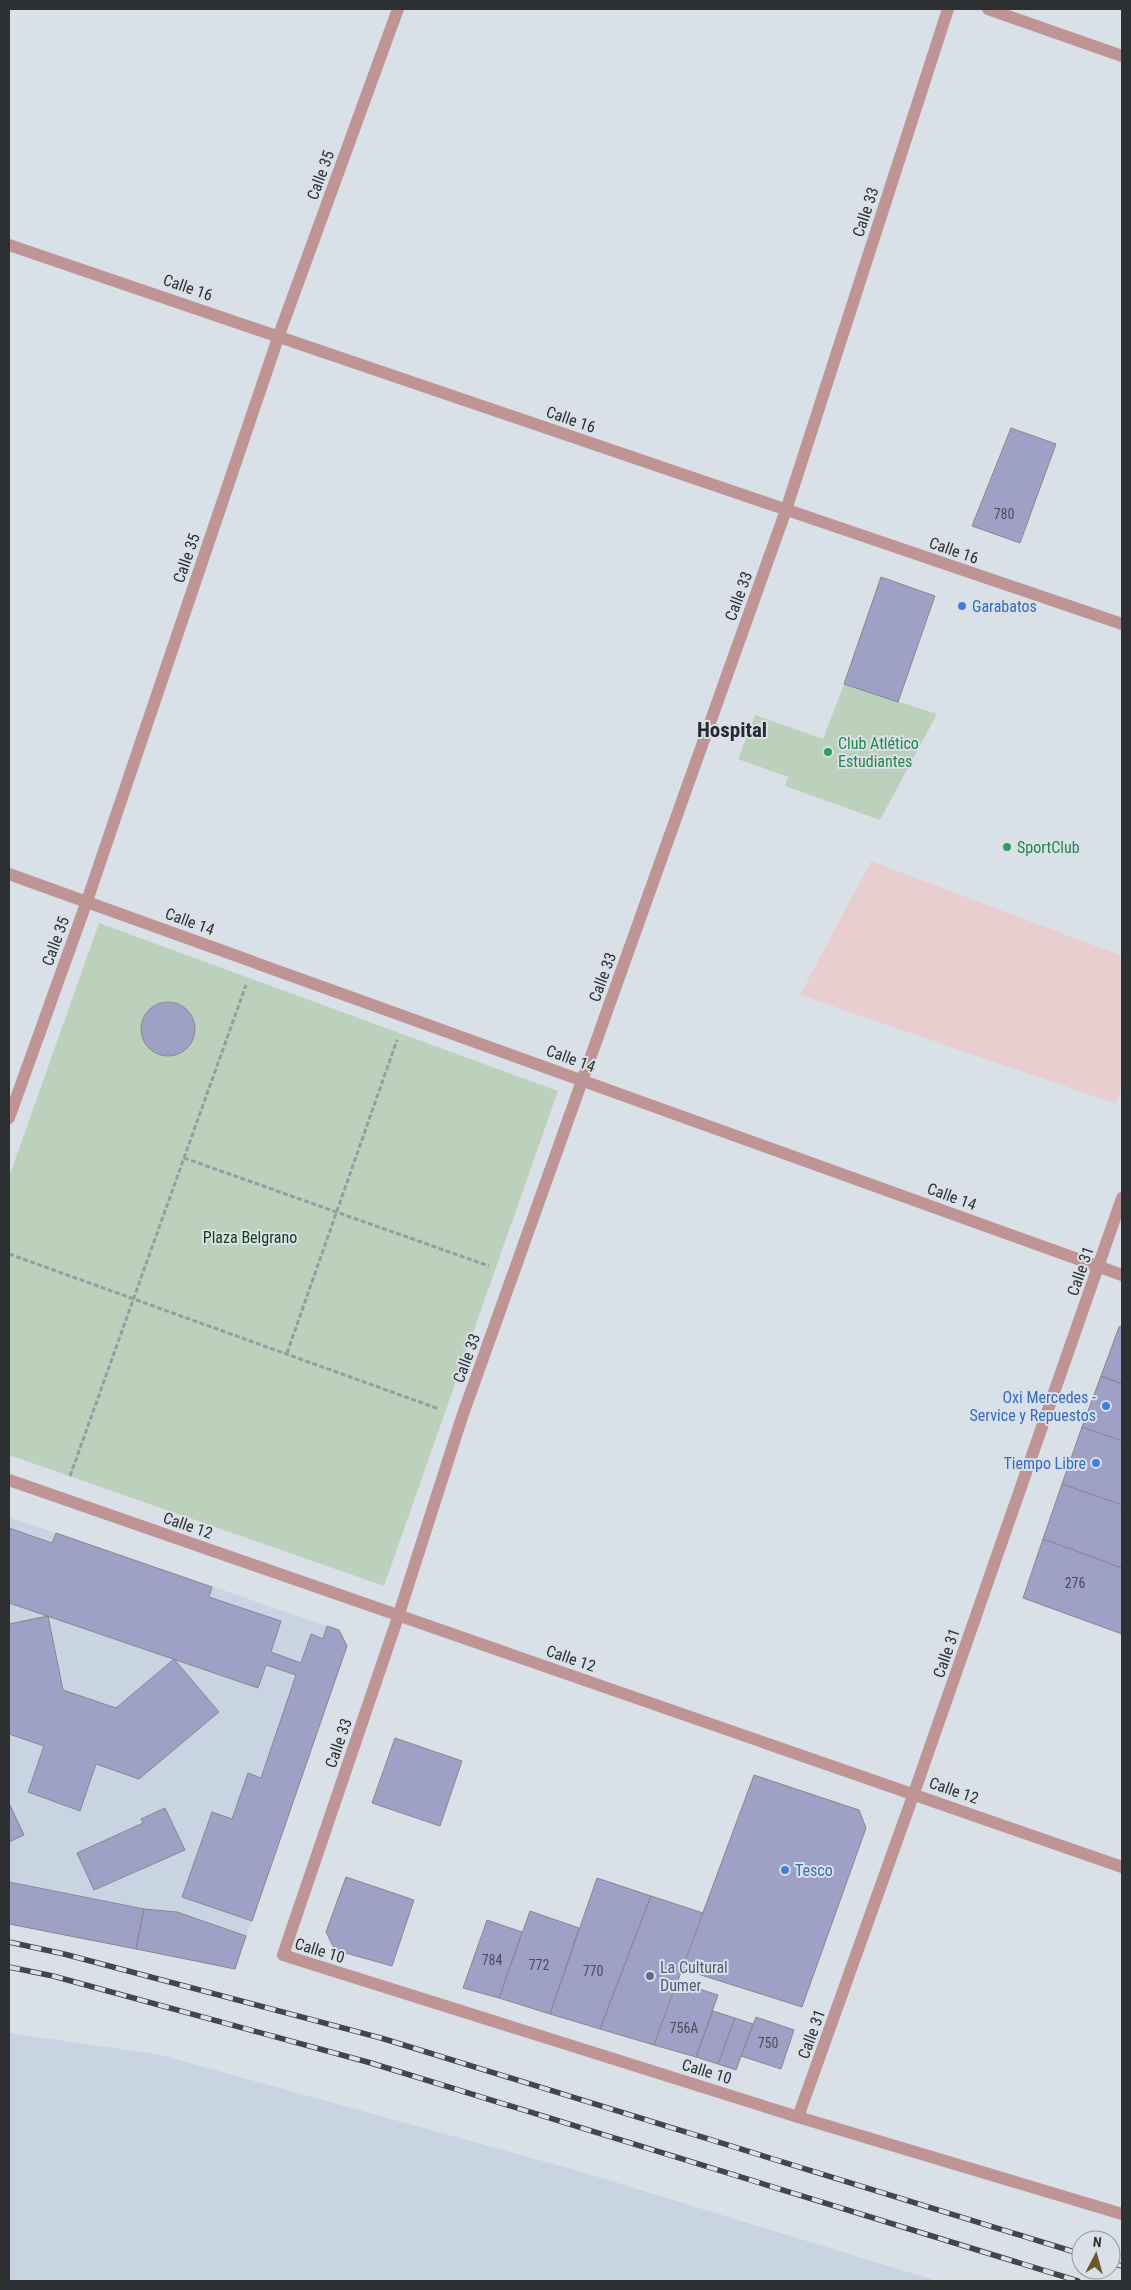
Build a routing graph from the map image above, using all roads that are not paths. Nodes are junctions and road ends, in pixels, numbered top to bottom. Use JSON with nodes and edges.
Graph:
{"nodes":[{"id":1,"x":398,"y":9,"type":"edge"},
{"id":2,"x":948,"y":9,"type":"edge"},
{"id":3,"x":988,"y":9,"type":"edge"},
{"id":4,"x":1122,"y":56,"type":"edge"},
{"id":5,"x":9,"y":244,"type":"edge"},
{"id":6,"x":279,"y":335,"type":"junction"},
{"id":7,"x":786,"y":510,"type":"junction"},
{"id":8,"x":1122,"y":624,"type":"edge"},
{"id":9,"x":9,"y":874,"type":"edge"},
{"id":10,"x":87,"y":902,"type":"junction"},
{"id":11,"x":582,"y":1079,"type":"junction"},
{"id":12,"x":9,"y":1118,"type":"edge"},
{"id":13,"x":1122,"y":1198,"type":"edge"},
{"id":14,"x":1099,"y":1266,"type":"junction"},
{"id":15,"x":1122,"y":1274,"type":"edge"},
{"id":16,"x":9,"y":1480,"type":"edge"},
{"id":17,"x":398,"y":1617,"type":"junction"},
{"id":18,"x":914,"y":1793,"type":"junction"},
{"id":19,"x":1122,"y":1867,"type":"edge"},
{"id":20,"x":283,"y":1955,"type":"joint"},
{"id":21,"x":798,"y":2117,"type":"junction"},
{"id":22,"x":1122,"y":2214,"type":"edge"}],
"edges":[{"from":1,"to":6,"type":"street","name":"Calle 35"},
{"from":2,"to":7,"type":"street","name":"Calle 33"},
{"from":3,"to":4,"type":"street"},
{"from":5,"to":6,"type":"street","name":"Calle 16"},
{"from":6,"to":7,"type":"street","name":"Calle 16"},
{"from":6,"to":10,"type":"street","name":"Calle 35"},
{"from":7,"to":8,"type":"street","name":"Calle 16"},
{"from":7,"to":11,"type":"street","name":"Calle 33"},
{"from":9,"to":10,"type":"street","name":"Calle 14"},
{"from":10,"to":11,"type":"street","name":"Calle 14"},
{"from":10,"to":12,"type":"street","name":"Calle 35"},
{"from":11,"to":14,"type":"street","name":"Calle 14"},
{"from":11,"to":17,"type":"street","name":"Calle 33"},
{"from":13,"to":14,"type":"street","name":"Calle 31"},
{"from":14,"to":15,"type":"street","name":"Calle 14"},
{"from":14,"to":18,"type":"street","name":"Calle 31"},
{"from":16,"to":17,"type":"street","name":"Calle 12"},
{"from":17,"to":18,"type":"street","name":"Calle 12"},
{"from":17,"to":20,"type":"street","name":"Calle 33"},
{"from":18,"to":19,"type":"street","name":"Calle 12"},
{"from":18,"to":21,"type":"street","name":"Calle 31"},
{"from":20,"to":21,"type":"street","name":"Calle 10"},
{"from":21,"to":22,"type":"street","name":"Calle 10"}]}
